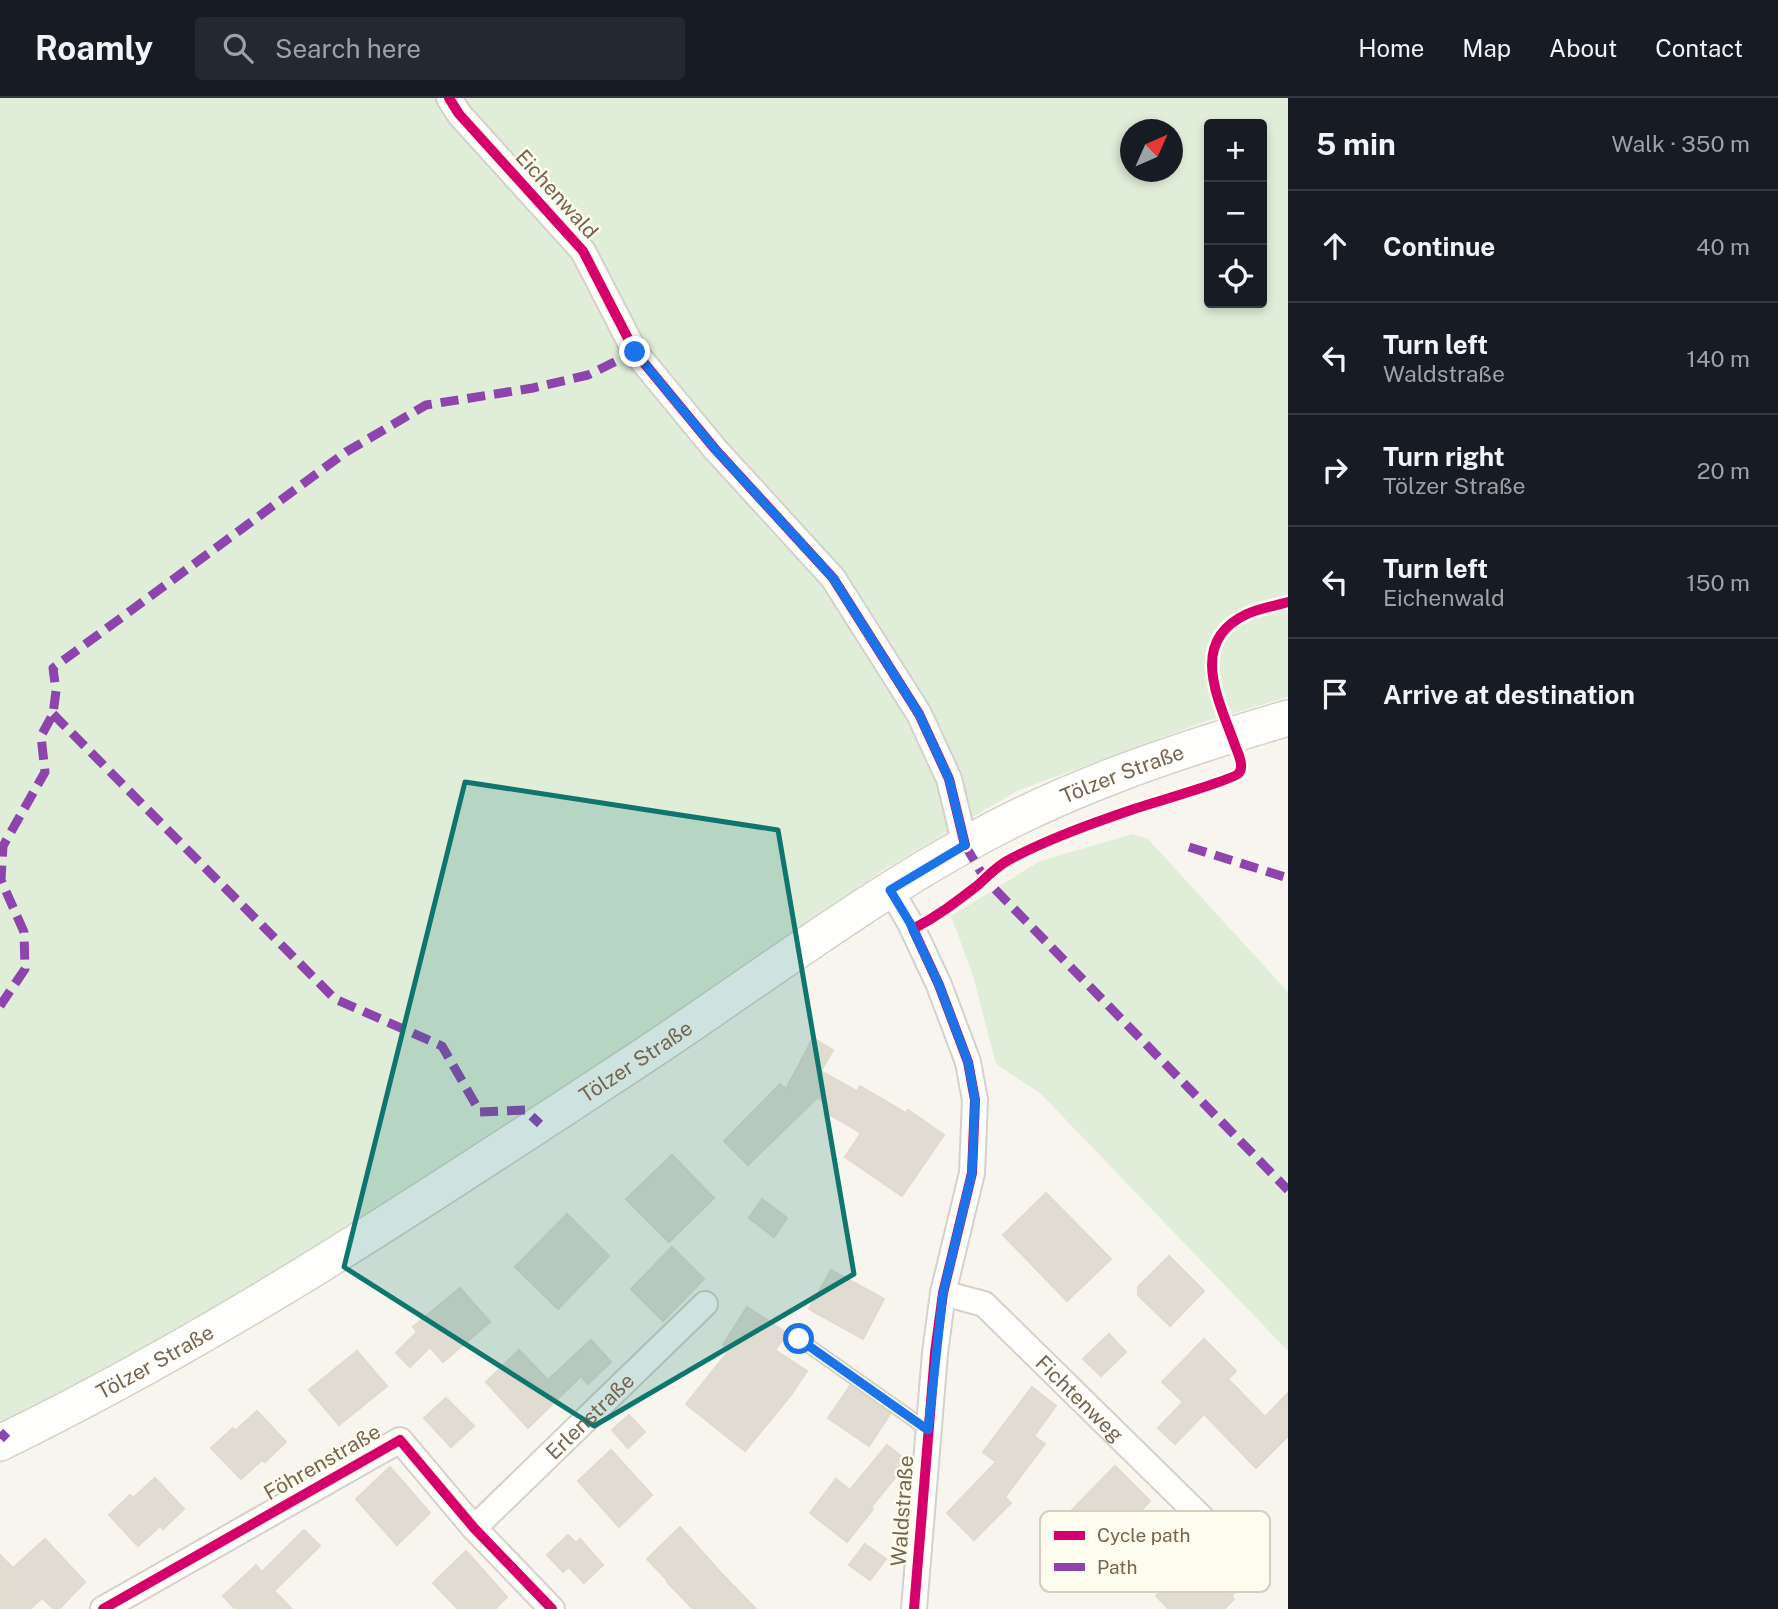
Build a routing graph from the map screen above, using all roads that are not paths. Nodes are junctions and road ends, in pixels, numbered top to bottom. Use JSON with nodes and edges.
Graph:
{"nodes":[{"id":1,"x":449,"y":98,"type":"edge"},
{"id":2,"x":1288,"y":718,"type":"edge"},
{"id":3,"x":965,"y":845,"type":"junction"},
{"id":4,"x":890,"y":890,"type":"junction"},
{"id":5,"x":943,"y":1293,"type":"junction"},
{"id":6,"x":705,"y":1304,"type":"dead end"},
{"id":7,"x":799,"y":1339,"type":"dead end"},
{"id":8,"x":928,"y":1430,"type":"junction"},
{"id":9,"x":0,"y":1443,"type":"edge"},
{"id":10,"x":1195,"y":1511,"type":"edge"},
{"id":11,"x":474,"y":1528,"type":"junction"},
{"id":12,"x":140,"y":1601,"type":"edge"},
{"id":13,"x":103,"y":1609,"type":"edge"},
{"id":14,"x":552,"y":1609,"type":"edge"},
{"id":15,"x":914,"y":1609,"type":"edge"}],
"edges":[{"from":1,"to":3,"type":"street","name":"Eichenwald"},
{"from":2,"to":3,"type":"main road","name":"Tölzer Straße"},
{"from":3,"to":4,"type":"main road","name":"Tölzer Straße"},
{"from":4,"to":5,"type":"street","name":"Waldstraße"},
{"from":4,"to":9,"type":"main road","name":"Tölzer Straße"},
{"from":5,"to":8,"type":"street","name":"Waldstraße"},
{"from":5,"to":10,"type":"street","name":"Fichtenweg"},
{"from":6,"to":11,"type":"street","name":"Erlenstraße"},
{"from":7,"to":8,"type":"lane"},
{"from":8,"to":15,"type":"street","name":"Waldstraße"},
{"from":11,"to":12,"type":"street","name":"Föhrenstraße"},
{"from":11,"to":14,"type":"street","name":"Föhrenstraße"},
{"from":12,"to":13,"type":"street","name":"Föhrenstraße"}]}
